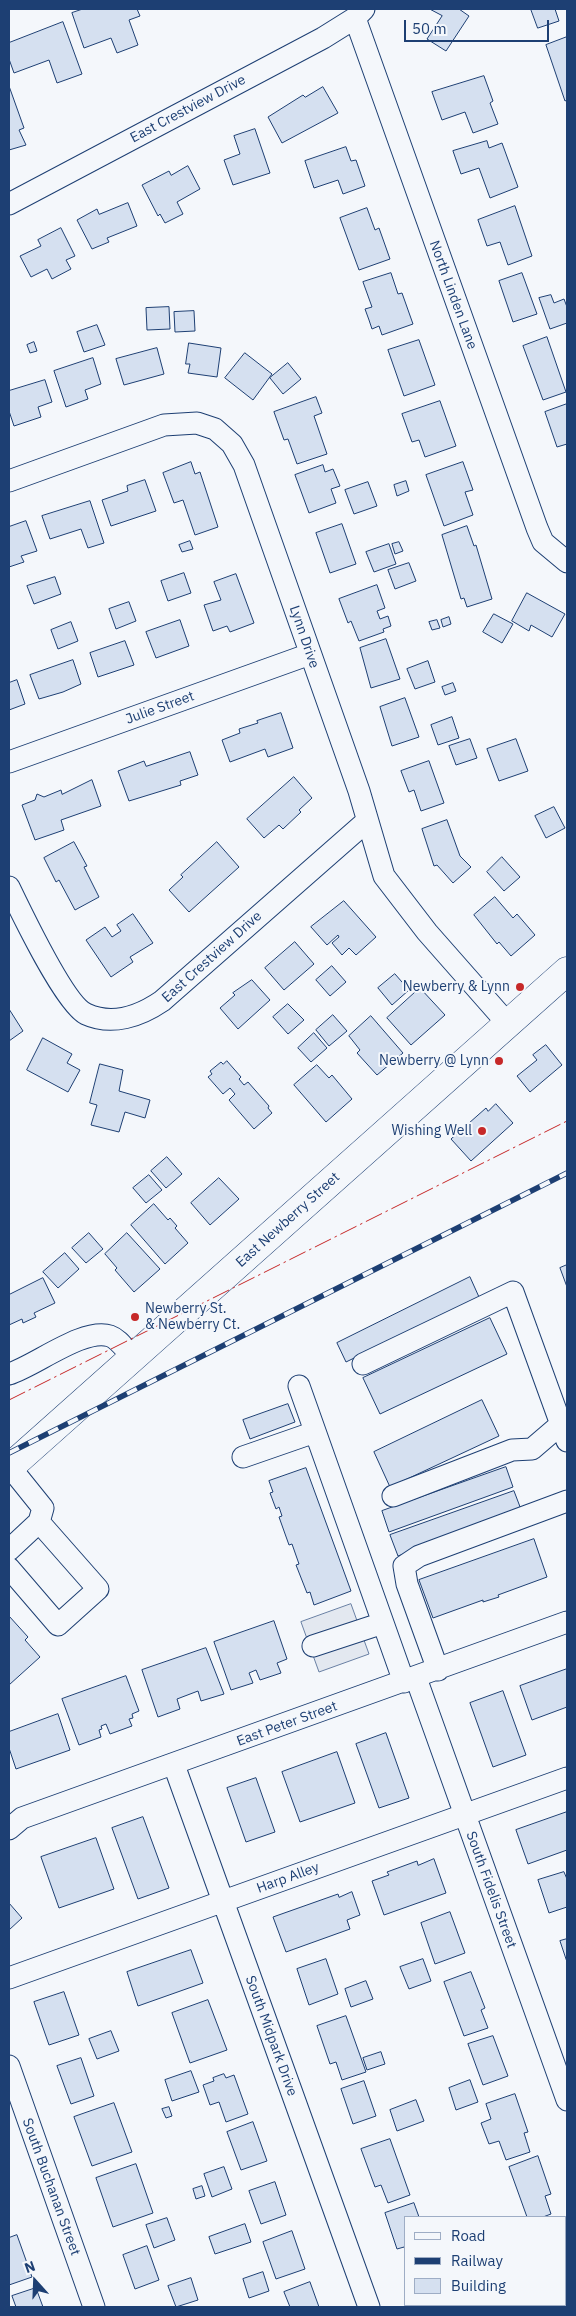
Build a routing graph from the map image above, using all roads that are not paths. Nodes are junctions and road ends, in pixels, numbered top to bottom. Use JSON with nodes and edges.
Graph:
{"nodes":[{"id":1,"x":360,"y":13,"type":"edge"},
{"id":2,"x":9,"y":204,"type":"edge"},
{"id":3,"x":9,"y":481,"type":"edge"},
{"id":4,"x":567,"y":562,"type":"edge"},
{"id":5,"x":310,"y":654,"type":"junction"},
{"id":6,"x":9,"y":762,"type":"edge"},
{"id":7,"x":367,"y":820,"type":"junction"},
{"id":8,"x":9,"y":887,"type":"edge"},
{"id":9,"x":567,"y":971,"type":"edge"},
{"id":10,"x":508,"y":1024,"type":"junction"},
{"id":11,"x":133,"y":1358,"type":"junction"},
{"id":12,"x":363,"y":1364,"type":"dead end"},
{"id":13,"x":9,"y":1374,"type":"edge"},
{"id":14,"x":299,"y":1386,"type":"dead end"},
{"id":15,"x":565,"y":1428,"type":"edge"},
{"id":16,"x":315,"y":1432,"type":"junction"},
{"id":17,"x":243,"y":1457,"type":"dead end"},
{"id":18,"x":9,"y":1468,"type":"edge"},
{"id":19,"x":393,"y":1496,"type":"dead end"},
{"id":20,"x":567,"y":1501,"type":"edge"},
{"id":21,"x":39,"y":1522,"type":"junction"},
{"id":22,"x":9,"y":1550,"type":"edge"},
{"id":23,"x":9,"y":1568,"type":"edge"},
{"id":24,"x":567,"y":1622,"type":"edge"},
{"id":25,"x":383,"y":1623,"type":"junction"},
{"id":26,"x":313,"y":1646,"type":"dead end"},
{"id":27,"x":438,"y":1670,"type":"junction"},
{"id":28,"x":410,"y":1680,"type":"junction"},
{"id":29,"x":174,"y":1765,"type":"junction"},
{"id":30,"x":567,"y":1778,"type":"edge"},
{"id":31,"x":464,"y":1815,"type":"junction"},
{"id":32,"x":9,"y":1829,"type":"edge"},
{"id":33,"x":223,"y":1902,"type":"junction"},
{"id":34,"x":9,"y":1978,"type":"edge"},
{"id":35,"x":9,"y":2066,"type":"edge"},
{"id":36,"x":567,"y":2100,"type":"edge"},
{"id":37,"x":94,"y":2307,"type":"edge"},
{"id":38,"x":369,"y":2307,"type":"edge"}],
"edges":[{"from":1,"to":2,"type":"street","name":"East Crestview Drive"},
{"from":1,"to":4,"type":"street","name":"North Linden Lane"},
{"from":3,"to":5,"type":"street","name":"Lynn Drive"},
{"from":5,"to":6,"type":"street","name":"Julie Street"},
{"from":5,"to":7,"type":"street","name":"Lynn Drive"},
{"from":7,"to":8,"type":"street","name":"East Crestview Drive"},
{"from":7,"to":10,"type":"street","name":"Lynn Drive"},
{"from":9,"to":10,"type":"main road","name":"East Newberry Street"},
{"from":10,"to":11,"type":"main road","name":"East Newberry Street"},
{"from":11,"to":13,"type":"street"},
{"from":11,"to":18,"type":"main road","name":"East Newberry Street"},
{"from":12,"to":15,"type":"street"},
{"from":14,"to":16,"type":"street","name":"South Fidelis Street"},
{"from":15,"to":19,"type":"street"},
{"from":16,"to":17,"type":"street"},
{"from":16,"to":25,"type":"street","name":"South Fidelis Street"},
{"from":18,"to":21,"type":"street"},
{"from":20,"to":27,"type":"street"},
{"from":21,"to":22,"type":"street"},
{"from":21,"to":23,"type":"street"},
{"from":24,"to":27,"type":"street","name":"East Peter Street"},
{"from":25,"to":26,"type":"street"},
{"from":25,"to":28,"type":"street","name":"South Fidelis Street"},
{"from":27,"to":28,"type":"street","name":"East Peter Street"},
{"from":28,"to":29,"type":"street","name":"East Peter Street"},
{"from":28,"to":31,"type":"street","name":"South Fidelis Street"},
{"from":29,"to":32,"type":"street","name":"East Peter Street"},
{"from":29,"to":33,"type":"street","name":"South Midpark Drive"},
{"from":30,"to":31,"type":"street","name":"Harp Alley"},
{"from":31,"to":33,"type":"street","name":"Harp Alley"},
{"from":31,"to":36,"type":"street","name":"South Fidelis Street"},
{"from":33,"to":34,"type":"street","name":"Harp Alley"},
{"from":33,"to":38,"type":"street","name":"South Midpark Drive"},
{"from":35,"to":37,"type":"street","name":"South Buchanan Street"}]}
